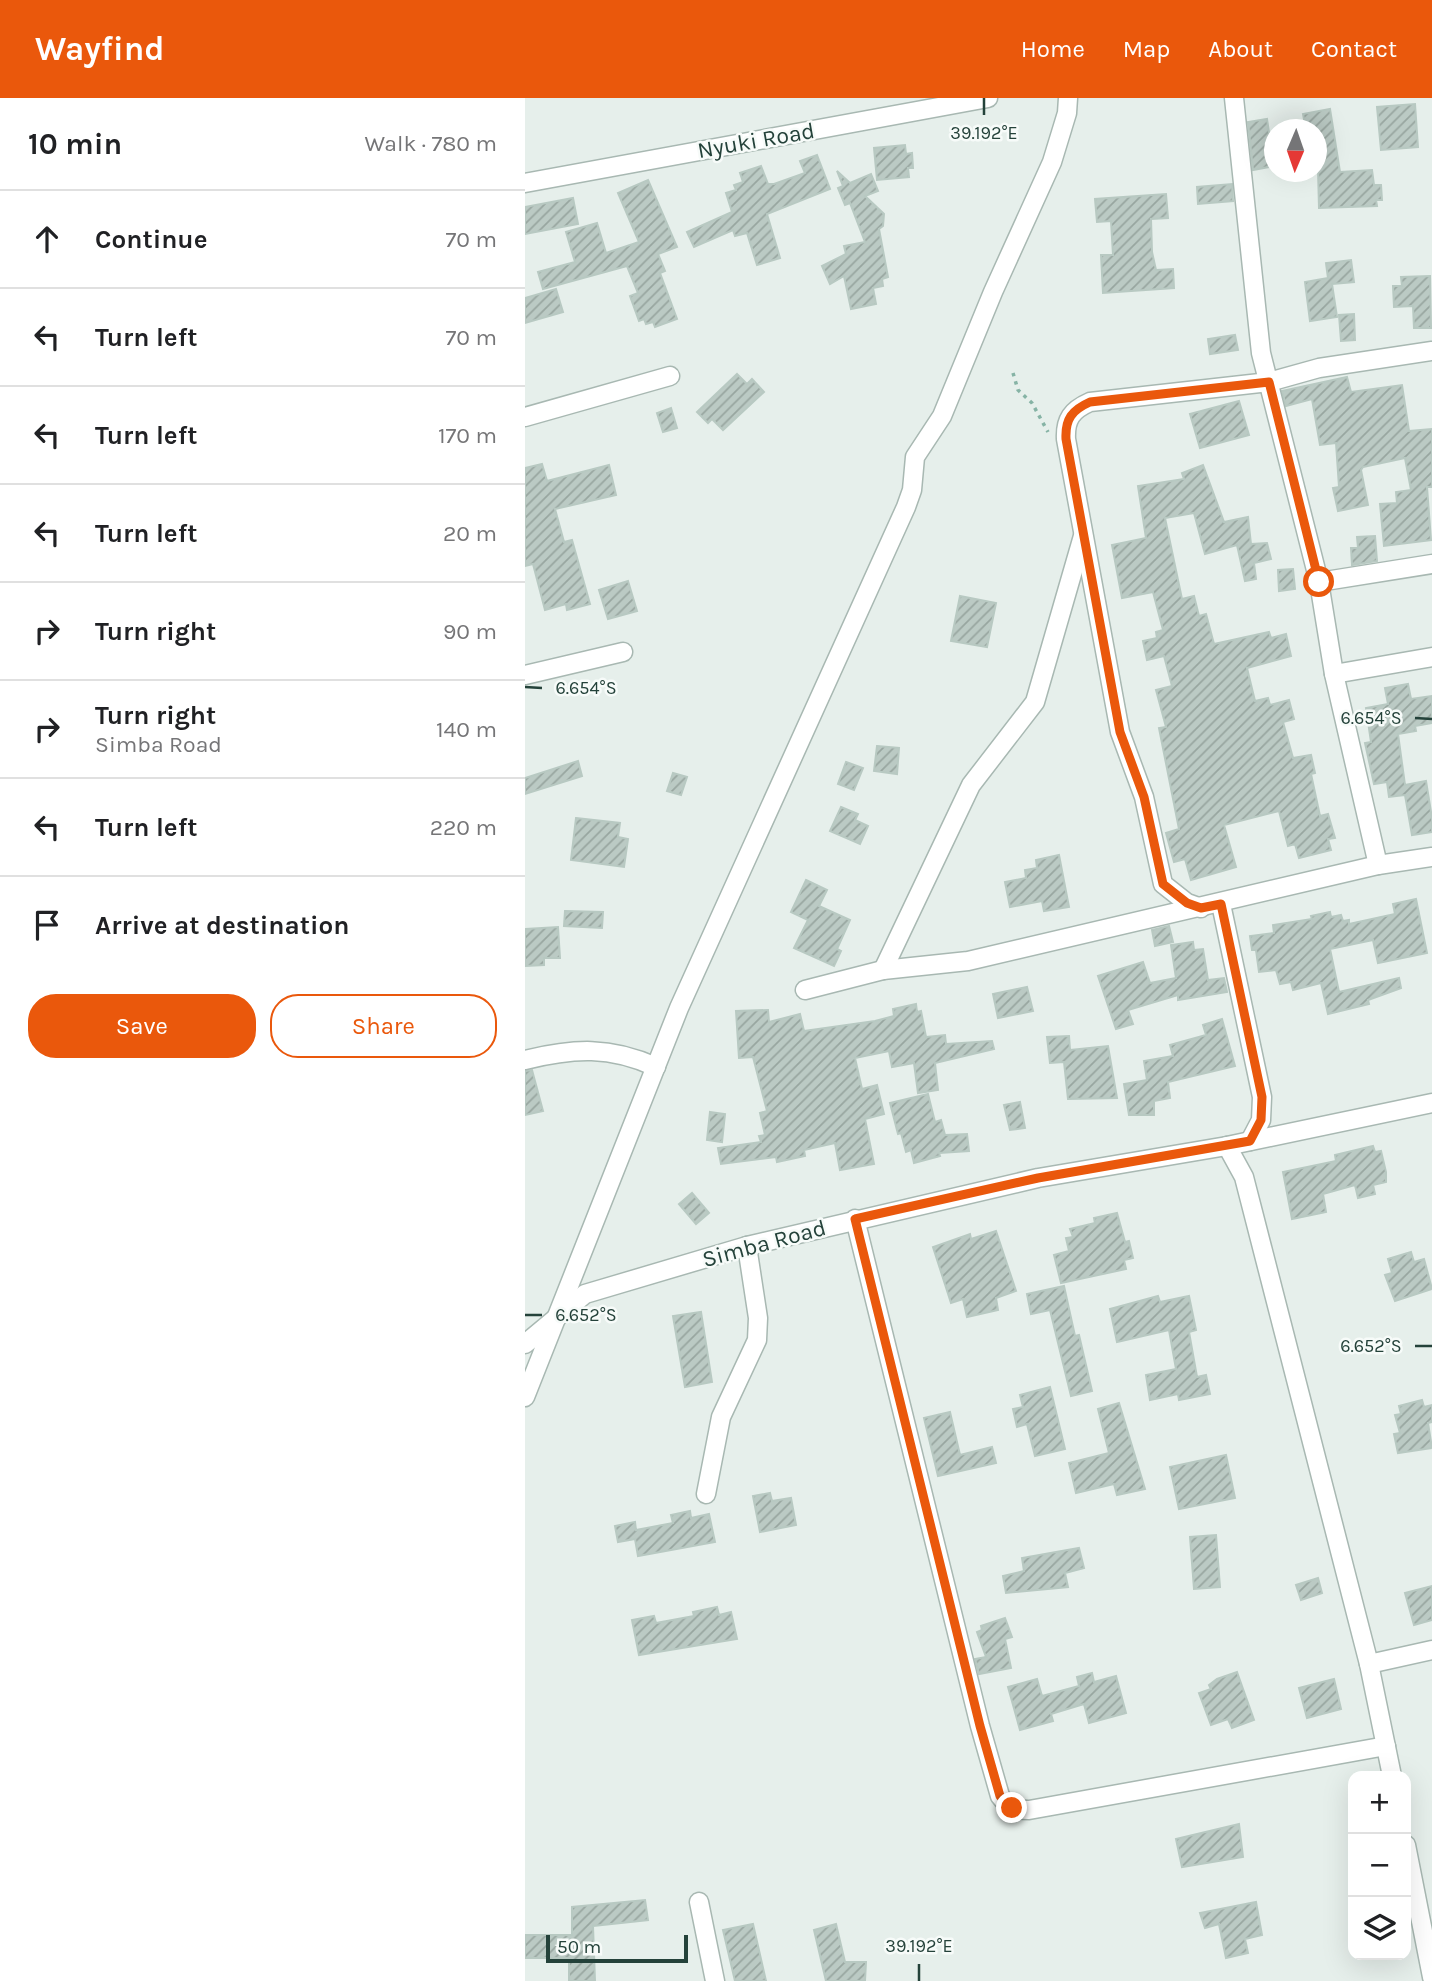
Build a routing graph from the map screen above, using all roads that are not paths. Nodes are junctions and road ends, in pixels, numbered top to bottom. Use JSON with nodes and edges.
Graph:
{"nodes":[{"id":1,"x":988,"y":98,"type":"edge"},
{"id":2,"x":1068,"y":98,"type":"edge"},
{"id":3,"x":1234,"y":98,"type":"edge"},
{"id":4,"x":525,"y":183,"type":"edge"},
{"id":5,"x":1432,"y":351,"type":"edge"},
{"id":6,"x":670,"y":376,"type":"dead end"},
{"id":7,"x":1269,"y":382,"type":"junction"},
{"id":8,"x":525,"y":417,"type":"edge"},
{"id":9,"x":1084,"y":532,"type":"junction"},
{"id":10,"x":1432,"y":564,"type":"edge"},
{"id":11,"x":1319,"y":582,"type":"junction"},
{"id":12,"x":623,"y":652,"type":"dead end"},
{"id":13,"x":1432,"y":657,"type":"edge"},
{"id":14,"x":1335,"y":674,"type":"junction"},
{"id":15,"x":525,"y":675,"type":"edge"},
{"id":16,"x":1432,"y":857,"type":"edge"},
{"id":17,"x":1378,"y":865,"type":"junction"},
{"id":18,"x":1221,"y":904,"type":"junction"},
{"id":19,"x":1201,"y":908,"type":"junction"},
{"id":20,"x":883,"y":970,"type":"junction"},
{"id":21,"x":805,"y":990,"type":"dead end"},
{"id":22,"x":525,"y":1060,"type":"edge"},
{"id":23,"x":656,"y":1067,"type":"junction"},
{"id":24,"x":1432,"y":1103,"type":"edge"},
{"id":25,"x":1250,"y":1141,"type":"junction"},
{"id":26,"x":1227,"y":1146,"type":"junction"},
{"id":27,"x":855,"y":1219,"type":"junction"},
{"id":28,"x":747,"y":1246,"type":"junction"},
{"id":29,"x":556,"y":1319,"type":"junction"},
{"id":30,"x":525,"y":1344,"type":"edge"},
{"id":31,"x":525,"y":1396,"type":"edge"},
{"id":32,"x":706,"y":1494,"type":"dead end"},
{"id":33,"x":1432,"y":1650,"type":"edge"},
{"id":34,"x":1369,"y":1664,"type":"junction"},
{"id":35,"x":1386,"y":1746,"type":"junction"},
{"id":36,"x":1391,"y":1771,"type":"edge"},
{"id":37,"x":1411,"y":1870,"type":"edge"},
{"id":38,"x":699,"y":1902,"type":"dead end"},
{"id":39,"x":1432,"y":1976,"type":"edge"},
{"id":40,"x":715,"y":1981,"type":"edge"}],
"edges":[{"from":1,"to":4,"type":"street","name":"Nyuki Road"},
{"from":2,"to":23,"type":"street"},
{"from":3,"to":7,"type":"street"},
{"from":5,"to":7,"type":"street"},
{"from":6,"to":8,"type":"street"},
{"from":7,"to":9,"type":"street"},
{"from":7,"to":11,"type":"street"},
{"from":9,"to":19,"type":"street"},
{"from":9,"to":20,"type":"street"},
{"from":10,"to":11,"type":"street"},
{"from":11,"to":14,"type":"street"},
{"from":12,"to":15,"type":"street"},
{"from":13,"to":14,"type":"street"},
{"from":14,"to":17,"type":"street"},
{"from":16,"to":17,"type":"street"},
{"from":17,"to":18,"type":"street"},
{"from":18,"to":19,"type":"street"},
{"from":18,"to":25,"type":"street"},
{"from":19,"to":20,"type":"street"},
{"from":20,"to":21,"type":"street"},
{"from":22,"to":23,"type":"street"},
{"from":23,"to":29,"type":"street"},
{"from":24,"to":25,"type":"street","name":"Simba Road"},
{"from":25,"to":26,"type":"street","name":"Simba Road"},
{"from":26,"to":27,"type":"street","name":"Simba Road"},
{"from":26,"to":34,"type":"street"},
{"from":27,"to":28,"type":"street","name":"Simba Road"},
{"from":27,"to":35,"type":"street"},
{"from":28,"to":29,"type":"street","name":"Simba Road"},
{"from":28,"to":32,"type":"street"},
{"from":29,"to":30,"type":"street","name":"Simba Road"},
{"from":29,"to":31,"type":"street"},
{"from":33,"to":34,"type":"street"},
{"from":34,"to":35,"type":"street"},
{"from":35,"to":36,"type":"street"},
{"from":37,"to":39,"type":"street"},
{"from":38,"to":40,"type":"street"}]}
